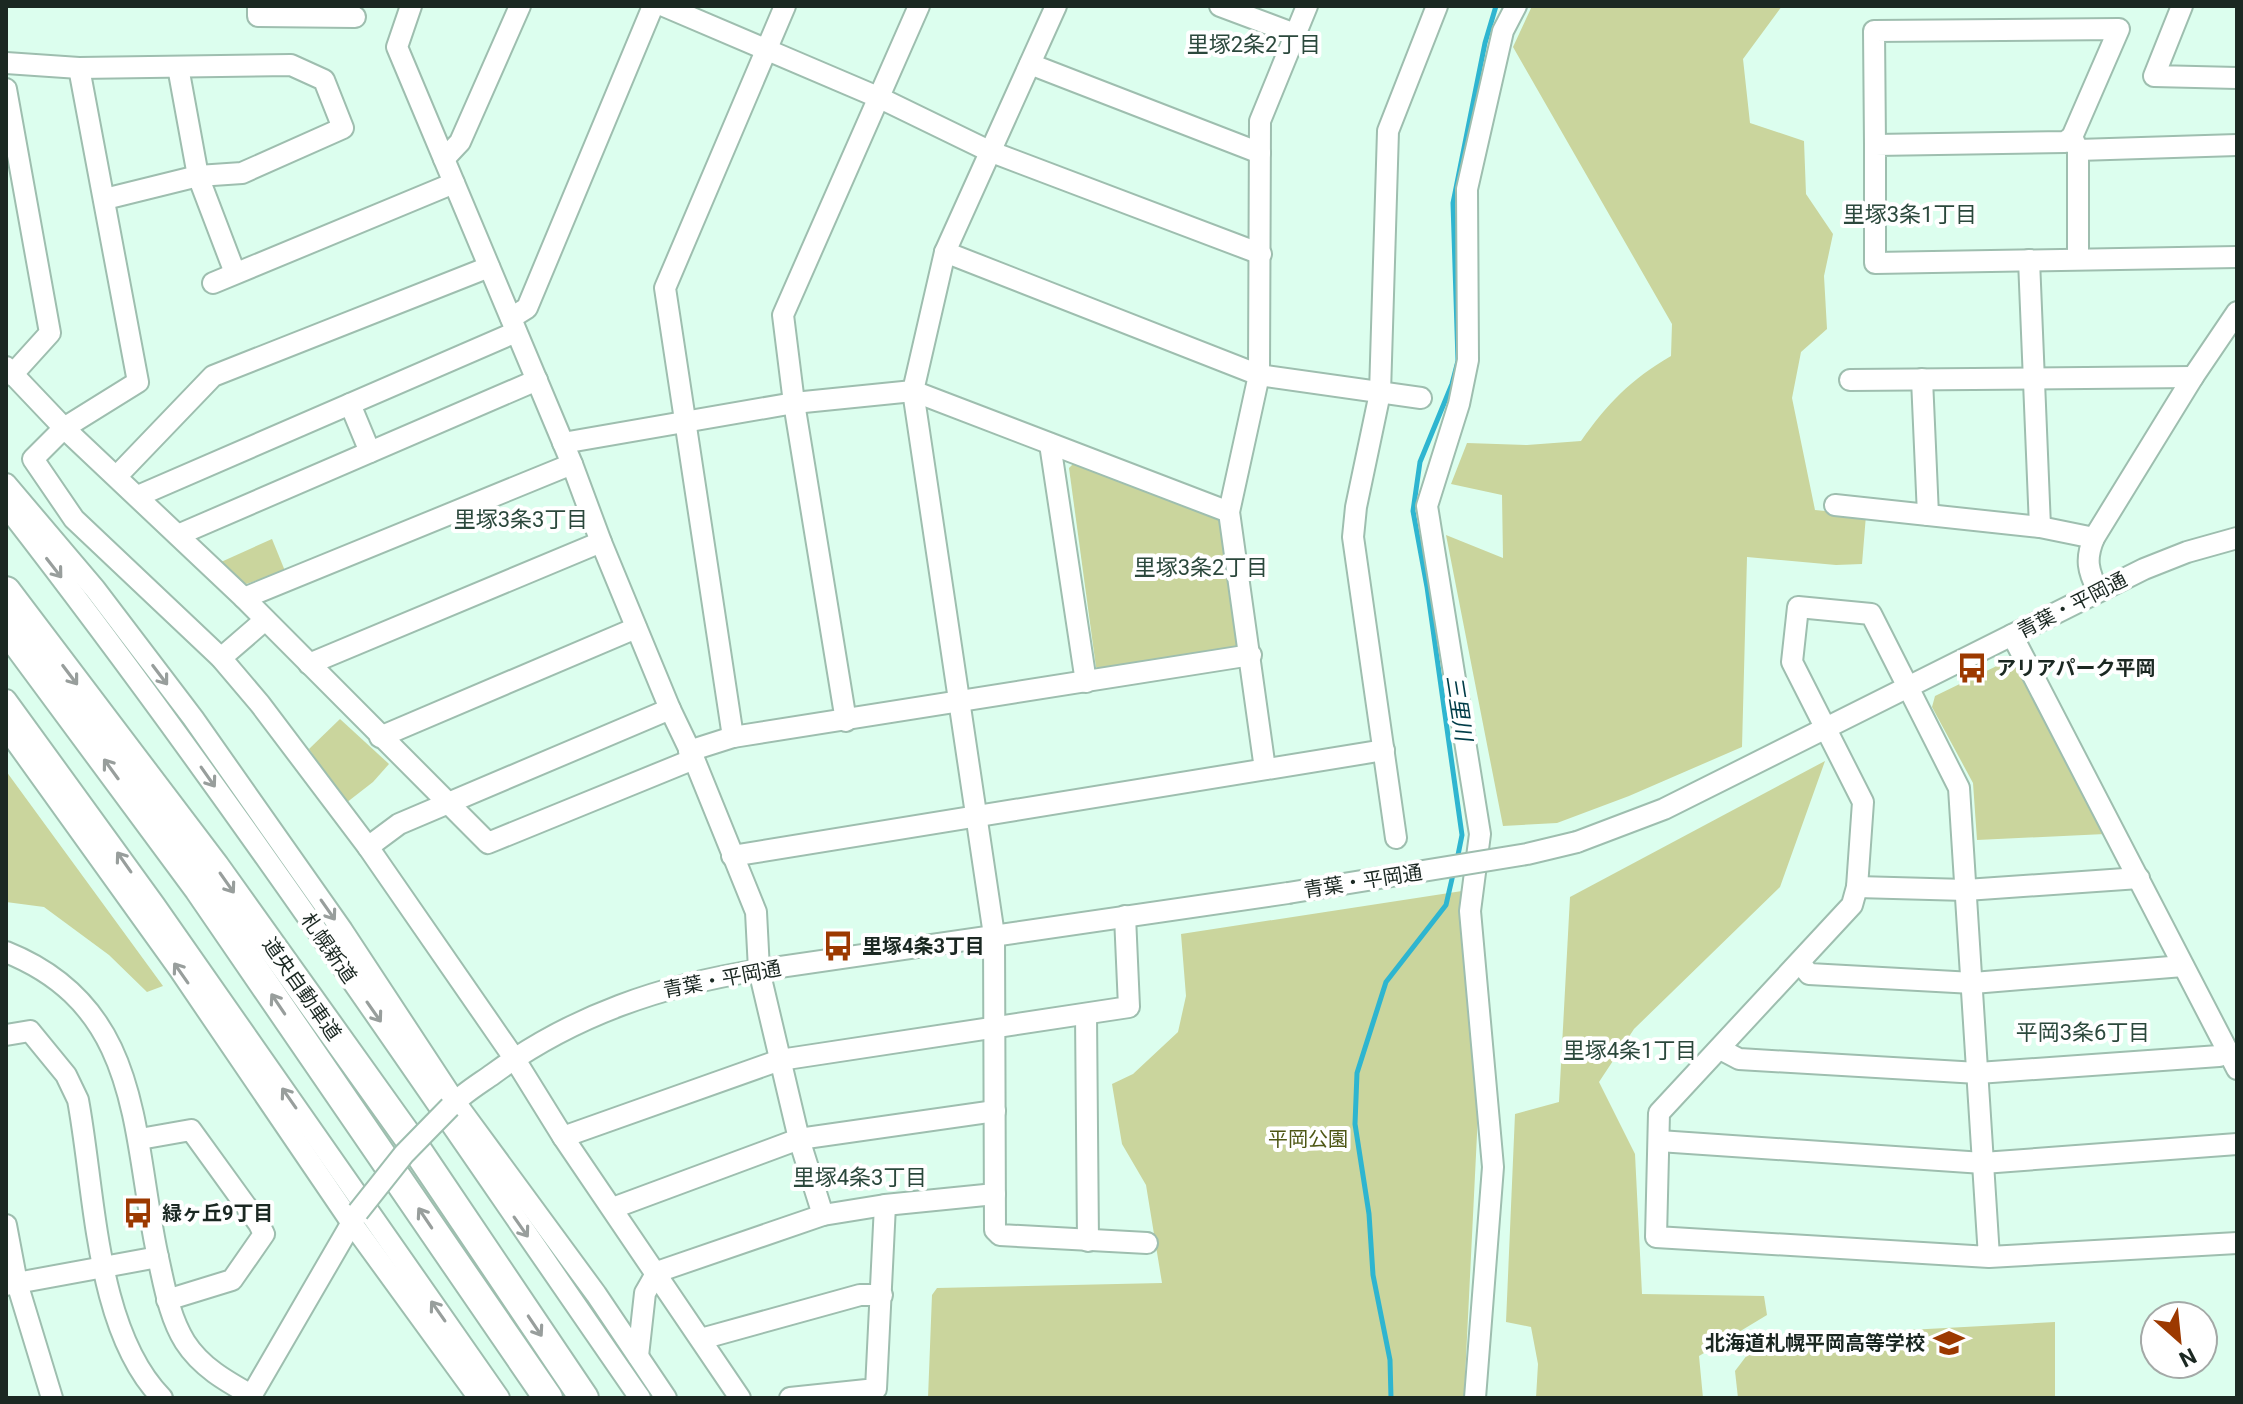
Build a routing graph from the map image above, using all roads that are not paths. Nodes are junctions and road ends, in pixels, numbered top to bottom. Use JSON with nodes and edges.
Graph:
{"nodes":[{"id":1,"x":258,"y":6,"type":"edge"},
{"id":2,"x":411,"y":6,"type":"edge"},
{"id":3,"x":520,"y":6,"type":"edge"},
{"id":4,"x":653,"y":6,"type":"edge"},
{"id":5,"x":664,"y":6,"type":"edge"},
{"id":6,"x":785,"y":6,"type":"edge"},
{"id":7,"x":919,"y":6,"type":"edge"},
{"id":8,"x":1056,"y":6,"type":"edge"},
{"id":9,"x":1220,"y":6,"type":"edge"},
{"id":10,"x":1307,"y":6,"type":"edge"},
{"id":11,"x":1437,"y":6,"type":"edge"},
{"id":12,"x":1516,"y":6,"type":"edge"},
{"id":13,"x":2182,"y":6,"type":"edge"},
{"id":14,"x":355,"y":17,"type":"dead end"},
{"id":15,"x":1295,"y":34,"type":"junction"},
{"id":16,"x":767,"y":48,"type":"junction"},
{"id":17,"x":6,"y":63,"type":"edge"},
{"id":18,"x":1030,"y":64,"type":"junction"},
{"id":19,"x":178,"y":67,"type":"junction"},
{"id":20,"x":79,"y":68,"type":"junction"},
{"id":21,"x":2237,"y":78,"type":"edge"},
{"id":22,"x":6,"y":89,"type":"edge"},
{"id":23,"x":880,"y":98,"type":"junction"},
{"id":24,"x":2075,"y":144,"type":"junction"},
{"id":25,"x":1875,"y":145,"type":"junction"},
{"id":26,"x":2237,"y":145,"type":"edge"},
{"id":27,"x":989,"y":151,"type":"junction"},
{"id":28,"x":1260,"y":153,"type":"junction"},
{"id":29,"x":444,"y":159,"type":"junction"},
{"id":30,"x":198,"y":176,"type":"junction"},
{"id":31,"x":454,"y":183,"type":"junction"},
{"id":32,"x":105,"y":199,"type":"junction"},
{"id":33,"x":945,"y":252,"type":"junction"},
{"id":34,"x":1261,"y":254,"type":"junction"},
{"id":35,"x":2237,"y":257,"type":"edge"},
{"id":36,"x":2078,"y":259,"type":"junction"},
{"id":37,"x":2029,"y":260,"type":"junction"},
{"id":38,"x":489,"y":267,"type":"junction"},
{"id":39,"x":235,"y":273,"type":"junction"},
{"id":40,"x":213,"y":283,"type":"dead end"},
{"id":41,"x":2237,"y":312,"type":"edge"},
{"id":42,"x":514,"y":325,"type":"junction"},
{"id":43,"x":9,"y":371,"type":"edge"},
{"id":44,"x":1259,"y":375,"type":"junction"},
{"id":45,"x":2035,"y":377,"type":"junction"},
{"id":46,"x":2193,"y":377,"type":"junction"},
{"id":47,"x":1922,"y":379,"type":"junction"},
{"id":48,"x":537,"y":380,"type":"junction"},
{"id":49,"x":1850,"y":380,"type":"dead end"},
{"id":50,"x":913,"y":391,"type":"junction"},
{"id":51,"x":1380,"y":393,"type":"junction"},
{"id":52,"x":1421,"y":398,"type":"dead end"},
{"id":53,"x":794,"y":403,"type":"junction"},
{"id":54,"x":350,"y":404,"type":"junction"},
{"id":55,"x":686,"y":420,"type":"junction"},
{"id":56,"x":64,"y":428,"type":"junction"},
{"id":57,"x":563,"y":443,"type":"junction"},
{"id":58,"x":1050,"y":444,"type":"junction"},
{"id":59,"x":370,"y":452,"type":"junction"},
{"id":60,"x":572,"y":464,"type":"junction"},
{"id":61,"x":117,"y":476,"type":"junction"},
{"id":62,"x":6,"y":484,"type":"edge"},
{"id":63,"x":138,"y":496,"type":"junction"},
{"id":64,"x":1835,"y":505,"type":"dead end"},
{"id":65,"x":6,"y":506,"type":"edge"},
{"id":66,"x":1229,"y":512,"type":"junction"},
{"id":67,"x":1928,"y":515,"type":"junction"},
{"id":68,"x":2040,"y":527,"type":"junction"},
{"id":69,"x":178,"y":535,"type":"junction"},
{"id":70,"x":2094,"y":538,"type":"junction"},
{"id":71,"x":2237,"y":538,"type":"edge"},
{"id":72,"x":601,"y":542,"type":"junction"},
{"id":73,"x":6,"y":591,"type":"edge"},
{"id":74,"x":2098,"y":591,"type":"junction"},
{"id":75,"x":244,"y":598,"type":"junction"},
{"id":76,"x":265,"y":620,"type":"junction"},
{"id":77,"x":6,"y":628,"type":"edge"},
{"id":78,"x":636,"y":628,"type":"junction"},
{"id":79,"x":2012,"y":635,"type":"junction"},
{"id":80,"x":1251,"y":655,"type":"junction"},
{"id":81,"x":221,"y":658,"type":"junction"},
{"id":82,"x":309,"y":664,"type":"junction"},
{"id":83,"x":1086,"y":682,"type":"junction"},
{"id":84,"x":1909,"y":686,"type":"junction"},
{"id":85,"x":6,"y":700,"type":"edge"},
{"id":86,"x":960,"y":702,"type":"junction"},
{"id":87,"x":670,"y":709,"type":"junction"},
{"id":88,"x":846,"y":721,"type":"junction"},
{"id":89,"x":6,"y":728,"type":"edge"},
{"id":90,"x":1825,"y":729,"type":"junction"},
{"id":91,"x":380,"y":737,"type":"junction"},
{"id":92,"x":733,"y":737,"type":"junction"},
{"id":93,"x":1384,"y":750,"type":"junction"},
{"id":94,"x":692,"y":755,"type":"junction"},
{"id":95,"x":1265,"y":769,"type":"junction"},
{"id":96,"x":447,"y":803,"type":"junction"},
{"id":97,"x":978,"y":816,"type":"junction"},
{"id":98,"x":1396,"y":838,"type":"dead end"},
{"id":99,"x":368,"y":847,"type":"junction"},
{"id":100,"x":732,"y":856,"type":"junction"},
{"id":101,"x":2139,"y":878,"type":"junction"},
{"id":102,"x":1857,"y":887,"type":"junction"},
{"id":103,"x":1966,"y":890,"type":"junction"},
{"id":104,"x":1125,"y":916,"type":"junction"},
{"id":105,"x":994,"y":935,"type":"junction"},
{"id":106,"x":6,"y":952,"type":"edge"},
{"id":107,"x":1800,"y":963,"type":"junction"},
{"id":108,"x":2183,"y":966,"type":"junction"},
{"id":109,"x":759,"y":970,"type":"junction"},
{"id":110,"x":1973,"y":983,"type":"junction"},
{"id":111,"x":1086,"y":1014,"type":"junction"},
{"id":112,"x":994,"y":1029,"type":"junction"},
{"id":113,"x":6,"y":1035,"type":"edge"},
{"id":114,"x":1720,"y":1049,"type":"junction"},
{"id":115,"x":514,"y":1058,"type":"junction"},
{"id":116,"x":780,"y":1060,"type":"junction"},
{"id":117,"x":2233,"y":1061,"type":"edge"},
{"id":118,"x":1978,"y":1073,"type":"junction"},
{"id":119,"x":452,"y":1105,"type":"junction"},
{"id":120,"x":995,"y":1111,"type":"junction"},
{"id":121,"x":563,"y":1137,"type":"junction"},
{"id":122,"x":140,"y":1139,"type":"junction"},
{"id":123,"x":799,"y":1139,"type":"junction"},
{"id":124,"x":1659,"y":1141,"type":"junction"},
{"id":125,"x":2237,"y":1144,"type":"edge"},
{"id":126,"x":1983,"y":1163,"type":"junction"},
{"id":127,"x":995,"y":1194,"type":"junction"},
{"id":128,"x":885,"y":1205,"type":"junction"},
{"id":129,"x":613,"y":1208,"type":"junction"},
{"id":130,"x":823,"y":1215,"type":"junction"},
{"id":131,"x":355,"y":1217,"type":"junction"},
{"id":132,"x":6,"y":1225,"type":"edge"},
{"id":133,"x":1088,"y":1241,"type":"junction"},
{"id":134,"x":1147,"y":1243,"type":"dead end"},
{"id":135,"x":2237,"y":1243,"type":"edge"},
{"id":136,"x":158,"y":1257,"type":"junction"},
{"id":137,"x":1989,"y":1257,"type":"junction"},
{"id":138,"x":103,"y":1267,"type":"junction"},
{"id":139,"x":657,"y":1272,"type":"junction"},
{"id":140,"x":11,"y":1284,"type":"edge"},
{"id":141,"x":882,"y":1295,"type":"junction"},
{"id":142,"x":167,"y":1300,"type":"junction"},
{"id":143,"x":701,"y":1339,"type":"junction"},
{"id":144,"x":638,"y":1356,"type":"junction"},
{"id":145,"x":250,"y":1397,"type":"edge"},
{"id":146,"x":52,"y":1398,"type":"edge"},
{"id":147,"x":162,"y":1398,"type":"edge"},
{"id":148,"x":479,"y":1398,"type":"edge"},
{"id":149,"x":499,"y":1398,"type":"edge"},
{"id":150,"x":548,"y":1398,"type":"edge"},
{"id":151,"x":584,"y":1398,"type":"edge"},
{"id":152,"x":640,"y":1398,"type":"edge"},
{"id":153,"x":666,"y":1398,"type":"edge"},
{"id":154,"x":740,"y":1398,"type":"edge"},
{"id":155,"x":790,"y":1398,"type":"edge"},
{"id":156,"x":1475,"y":1398,"type":"edge"}],
"edges":[{"from":1,"to":14,"type":"street"},
{"from":2,"to":29,"type":"street"},
{"from":3,"to":29,"type":"street"},
{"from":4,"to":42,"type":"street"},
{"from":5,"to":16,"type":"street"},
{"from":6,"to":16,"type":"street"},
{"from":7,"to":23,"type":"street"},
{"from":8,"to":18,"type":"street"},
{"from":9,"to":15,"type":"street"},
{"from":10,"to":15,"type":"street"},
{"from":11,"to":51,"type":"street"},
{"from":12,"to":156,"type":"street"},
{"from":13,"to":21,"type":"street"},
{"from":15,"to":28,"type":"street"},
{"from":16,"to":23,"type":"street"},
{"from":16,"to":55,"type":"street"},
{"from":17,"to":20,"type":"street"},
{"from":18,"to":27,"type":"street"},
{"from":18,"to":28,"type":"street"},
{"from":19,"to":20,"type":"street"},
{"from":19,"to":30,"type":"street"},
{"from":19,"to":30,"type":"street"},
{"from":20,"to":32,"type":"street"},
{"from":22,"to":43,"type":"street"},
{"from":23,"to":27,"type":"street"},
{"from":23,"to":53,"type":"street"},
{"from":24,"to":25,"type":"street"},
{"from":24,"to":25,"type":"street"},
{"from":24,"to":26,"type":"street"},
{"from":24,"to":36,"type":"street"},
{"from":25,"to":37,"type":"street"},
{"from":27,"to":33,"type":"street"},
{"from":27,"to":34,"type":"street"},
{"from":28,"to":34,"type":"street"},
{"from":29,"to":31,"type":"street"},
{"from":30,"to":32,"type":"street"},
{"from":30,"to":39,"type":"street"},
{"from":31,"to":38,"type":"street"},
{"from":31,"to":39,"type":"street"},
{"from":32,"to":56,"type":"street"},
{"from":33,"to":44,"type":"street"},
{"from":33,"to":50,"type":"street"},
{"from":34,"to":44,"type":"street"},
{"from":35,"to":36,"type":"street"},
{"from":36,"to":37,"type":"street"},
{"from":37,"to":45,"type":"street"},
{"from":38,"to":42,"type":"street"},
{"from":38,"to":61,"type":"street"},
{"from":39,"to":40,"type":"street"},
{"from":41,"to":46,"type":"street"},
{"from":42,"to":48,"type":"street"},
{"from":42,"to":54,"type":"street"},
{"from":43,"to":56,"type":"street"},
{"from":44,"to":51,"type":"street"},
{"from":44,"to":66,"type":"street"},
{"from":45,"to":46,"type":"street"},
{"from":45,"to":47,"type":"street"},
{"from":45,"to":68,"type":"street"},
{"from":46,"to":70,"type":"street"},
{"from":47,"to":49,"type":"street"},
{"from":47,"to":67,"type":"street"},
{"from":48,"to":57,"type":"street"},
{"from":48,"to":59,"type":"street"},
{"from":50,"to":53,"type":"street"},
{"from":50,"to":58,"type":"street"},
{"from":50,"to":86,"type":"street"},
{"from":51,"to":52,"type":"street"},
{"from":51,"to":93,"type":"street"},
{"from":53,"to":55,"type":"street"},
{"from":53,"to":88,"type":"street"},
{"from":54,"to":59,"type":"street"},
{"from":54,"to":63,"type":"street"},
{"from":55,"to":57,"type":"street"},
{"from":55,"to":92,"type":"street"},
{"from":56,"to":61,"type":"street"},
{"from":56,"to":81,"type":"street"},
{"from":57,"to":60,"type":"street"},
{"from":58,"to":66,"type":"street"},
{"from":58,"to":83,"type":"street"},
{"from":59,"to":69,"type":"street"},
{"from":60,"to":72,"type":"street"},
{"from":60,"to":75,"type":"street"},
{"from":61,"to":63,"type":"street"},
{"from":62,"to":119,"type":"street","one_way":true},
{"from":63,"to":69,"type":"street"},
{"from":64,"to":67,"type":"street"},
{"from":65,"to":152,"type":"street","name":"札幌新道","one_way":true},
{"from":66,"to":80,"type":"street"},
{"from":67,"to":68,"type":"street"},
{"from":68,"to":70,"type":"street"},
{"from":69,"to":75,"type":"street"},
{"from":70,"to":74,"type":"street"},
{"from":71,"to":74,"type":"street","name":"青葉・平岡通"},
{"from":72,"to":78,"type":"street"},
{"from":72,"to":82,"type":"street"},
{"from":73,"to":151,"type":"highway","name":"道央自動車道","one_way":true},
{"from":74,"to":79,"type":"street","name":"青葉・平岡通"},
{"from":75,"to":76,"type":"street"},
{"from":76,"to":81,"type":"street"},
{"from":76,"to":82,"type":"street"},
{"from":150,"to":77,"type":"highway","name":"道央自動車道","one_way":true},
{"from":78,"to":87,"type":"street"},
{"from":78,"to":91,"type":"street"},
{"from":79,"to":84,"type":"street","name":"青葉・平岡通"},
{"from":79,"to":101,"type":"street"},
{"from":80,"to":83,"type":"street"},
{"from":80,"to":95,"type":"street"},
{"from":81,"to":99,"type":"street"},
{"from":82,"to":91,"type":"street"},
{"from":83,"to":86,"type":"street"},
{"from":84,"to":90,"type":"street","name":"青葉・平岡通"},
{"from":84,"to":90,"type":"street"},
{"from":84,"to":103,"type":"street"},
{"from":149,"to":85,"type":"street","one_way":true},
{"from":86,"to":88,"type":"street"},
{"from":86,"to":97,"type":"street"},
{"from":87,"to":94,"type":"street"},
{"from":87,"to":96,"type":"street"},
{"from":88,"to":92,"type":"street"},
{"from":131,"to":89,"type":"street","one_way":true},
{"from":90,"to":102,"type":"street"},
{"from":90,"to":104,"type":"street","name":"青葉・平岡通","bridge":true},
{"from":91,"to":96,"type":"street"},
{"from":92,"to":94,"type":"street"},
{"from":93,"to":95,"type":"street"},
{"from":93,"to":98,"type":"street"},
{"from":94,"to":96,"type":"street"},
{"from":94,"to":100,"type":"street"},
{"from":95,"to":97,"type":"street"},
{"from":96,"to":99,"type":"street"},
{"from":97,"to":100,"type":"street"},
{"from":97,"to":105,"type":"street"},
{"from":99,"to":115,"type":"street"},
{"from":100,"to":109,"type":"street"},
{"from":101,"to":103,"type":"street"},
{"from":101,"to":108,"type":"street"},
{"from":102,"to":103,"type":"street"},
{"from":102,"to":107,"type":"street"},
{"from":103,"to":110,"type":"street"},
{"from":104,"to":105,"type":"street","name":"青葉・平岡通"},
{"from":104,"to":111,"type":"street"},
{"from":105,"to":109,"type":"street","name":"青葉・平岡通"},
{"from":105,"to":112,"type":"street"},
{"from":106,"to":122,"type":"street"},
{"from":107,"to":110,"type":"street"},
{"from":107,"to":114,"type":"street"},
{"from":108,"to":110,"type":"street"},
{"from":108,"to":117,"type":"street"},
{"from":109,"to":115,"type":"street","name":"青葉・平岡通"},
{"from":109,"to":116,"type":"street"},
{"from":110,"to":118,"type":"street"},
{"from":111,"to":112,"type":"street"},
{"from":111,"to":133,"type":"street"},
{"from":112,"to":116,"type":"street"},
{"from":112,"to":120,"type":"street"},
{"from":113,"to":138,"type":"street"},
{"from":114,"to":118,"type":"street"},
{"from":114,"to":124,"type":"street"},
{"from":115,"to":119,"type":"street","name":"青葉・平岡通"},
{"from":115,"to":121,"type":"street"},
{"from":116,"to":121,"type":"street"},
{"from":116,"to":123,"type":"street"},
{"from":117,"to":118,"type":"street"},
{"from":118,"to":126,"type":"street"},
{"from":119,"to":131,"type":"street","name":"青葉・平岡通","bridge":true},
{"from":119,"to":144,"type":"street"},
{"from":120,"to":123,"type":"street"},
{"from":120,"to":127,"type":"street"},
{"from":121,"to":129,"type":"street"},
{"from":122,"to":136,"type":"street"},
{"from":122,"to":142,"type":"street"},
{"from":123,"to":129,"type":"street"},
{"from":123,"to":130,"type":"street"},
{"from":124,"to":126,"type":"street"},
{"from":124,"to":137,"type":"street"},
{"from":125,"to":126,"type":"street"},
{"from":126,"to":137,"type":"street"},
{"from":127,"to":128,"type":"street"},
{"from":127,"to":133,"type":"street"},
{"from":128,"to":130,"type":"street"},
{"from":128,"to":141,"type":"street"},
{"from":129,"to":139,"type":"street"},
{"from":130,"to":139,"type":"street"},
{"from":131,"to":145,"type":"street","name":"青葉・平岡通"},
{"from":131,"to":148,"type":"street"},
{"from":132,"to":140,"type":"street"},
{"from":133,"to":134,"type":"street"},
{"from":135,"to":137,"type":"street"},
{"from":136,"to":138,"type":"street"},
{"from":136,"to":142,"type":"street"},
{"from":138,"to":140,"type":"street"},
{"from":138,"to":147,"type":"street"},
{"from":139,"to":143,"type":"street"},
{"from":139,"to":144,"type":"street"},
{"from":140,"to":146,"type":"street"},
{"from":141,"to":143,"type":"street"},
{"from":141,"to":155,"type":"street"},
{"from":142,"to":145,"type":"street"},
{"from":143,"to":154,"type":"street"},
{"from":144,"to":153,"type":"street"}]}
